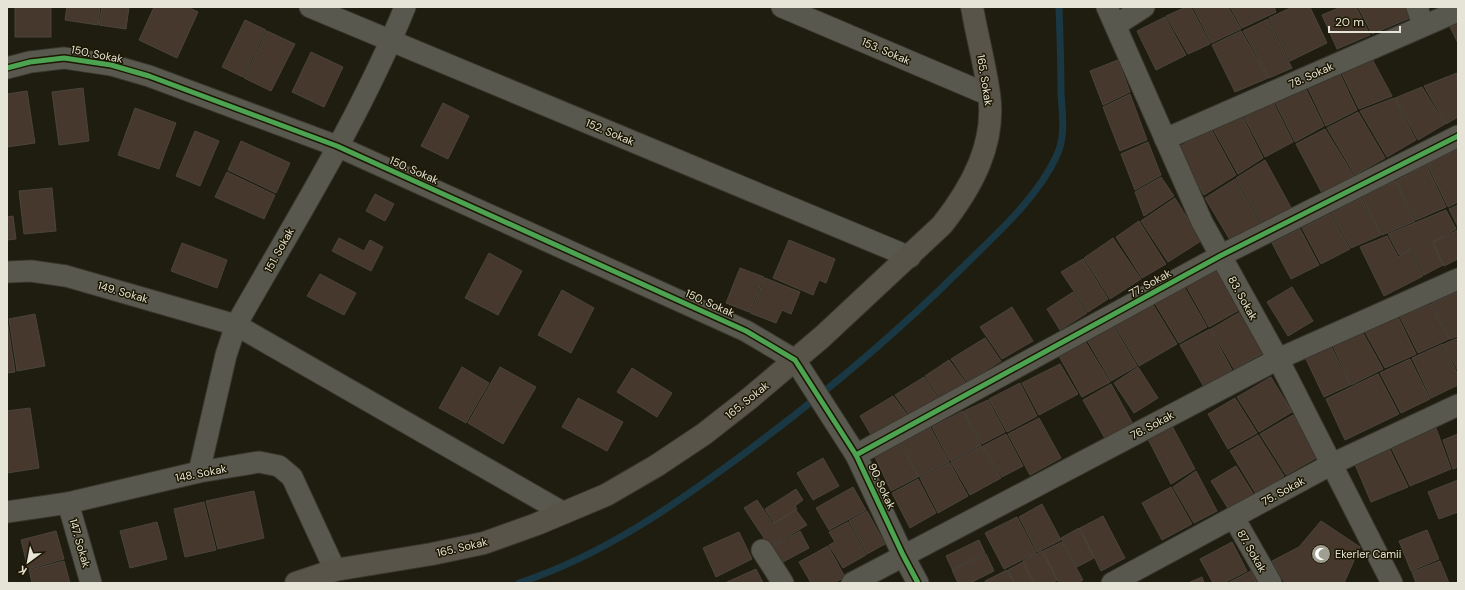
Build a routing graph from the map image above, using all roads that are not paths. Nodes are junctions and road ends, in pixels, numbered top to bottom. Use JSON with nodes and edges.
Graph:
{"nodes":[{"id":1,"x":310,"y":7,"type":"edge"},
{"id":2,"x":405,"y":7,"type":"edge"},
{"id":3,"x":782,"y":7,"type":"edge"},
{"id":4,"x":972,"y":7,"type":"edge"},
{"id":5,"x":1144,"y":7,"type":"edge"},
{"id":6,"x":1458,"y":11,"type":"edge"},
{"id":7,"x":1112,"y":16,"type":"edge"},
{"id":8,"x":1420,"y":16,"type":"edge"},
{"id":9,"x":392,"y":40,"type":"junction"},
{"id":10,"x":7,"y":68,"type":"edge"},
{"id":11,"x":989,"y":95,"type":"junction"},
{"id":12,"x":1458,"y":136,"type":"edge"},
{"id":13,"x":1165,"y":139,"type":"junction"},
{"id":14,"x":337,"y":146,"type":"junction"},
{"id":15,"x":1220,"y":256,"type":"junction"},
{"id":16,"x":910,"y":257,"type":"junction"},
{"id":17,"x":7,"y":272,"type":"edge"},
{"id":18,"x":1458,"y":279,"type":"edge"},
{"id":19,"x":236,"y":325,"type":"junction"},
{"id":20,"x":1278,"y":359,"type":"junction"},
{"id":21,"x":795,"y":360,"type":"junction"},
{"id":22,"x":1458,"y":405,"type":"edge"},
{"id":23,"x":856,"y":455,"type":"junction"},
{"id":24,"x":1332,"y":464,"type":"junction"},
{"id":25,"x":199,"y":472,"type":"junction"},
{"id":26,"x":68,"y":503,"type":"junction"},
{"id":27,"x":7,"y":512,"type":"edge"},
{"id":28,"x":564,"y":512,"type":"junction"},
{"id":29,"x":1234,"y":518,"type":"junction"},
{"id":30,"x":762,"y":550,"type":"dead end"},
{"id":31,"x":903,"y":555,"type":"junction"},
{"id":32,"x":335,"y":570,"type":"junction"},
{"id":33,"x":1148,"y":575,"type":"edge"},
{"id":34,"x":91,"y":583,"type":"edge"},
{"id":35,"x":296,"y":583,"type":"edge"},
{"id":36,"x":783,"y":583,"type":"edge"},
{"id":37,"x":852,"y":583,"type":"edge"},
{"id":38,"x":918,"y":583,"type":"edge"},
{"id":39,"x":1112,"y":583,"type":"edge"},
{"id":40,"x":1270,"y":583,"type":"edge"},
{"id":41,"x":1392,"y":583,"type":"edge"}],
"edges":[{"from":1,"to":9,"type":"street","name":"152. Sokak"},
{"from":2,"to":9,"type":"street","name":"151. Sokak"},
{"from":3,"to":11,"type":"street","name":"153. Sokak"},
{"from":4,"to":11,"type":"main road","name":"165. Sokak"},
{"from":5,"to":7,"type":"street"},
{"from":6,"to":8,"type":"street","name":"78. Sokak"},
{"from":7,"to":13,"type":"street","name":"83. Sokak"},
{"from":8,"to":13,"type":"street","name":"78. Sokak"},
{"from":9,"to":14,"type":"street","name":"151. Sokak"},
{"from":9,"to":16,"type":"street","name":"152. Sokak"},
{"from":10,"to":14,"type":"street","name":"150. Sokak"},
{"from":11,"to":16,"type":"main road","name":"165. Sokak"},
{"from":12,"to":15,"type":"street","name":"77. Sokak"},
{"from":13,"to":15,"type":"street","name":"83. Sokak"},
{"from":14,"to":19,"type":"street","name":"151. Sokak"},
{"from":14,"to":21,"type":"street","name":"150. Sokak"},
{"from":15,"to":20,"type":"street","name":"83. Sokak"},
{"from":15,"to":23,"type":"street","name":"77. Sokak"},
{"from":16,"to":21,"type":"main road","name":"165. Sokak"},
{"from":17,"to":19,"type":"street","name":"149. Sokak"},
{"from":18,"to":20,"type":"street","name":"76. Sokak"},
{"from":19,"to":25,"type":"street","name":"151. Sokak"},
{"from":19,"to":28,"type":"street","name":"149. Sokak"},
{"from":20,"to":24,"type":"street","name":"83. Sokak"},
{"from":20,"to":31,"type":"street","name":"76. Sokak"},
{"from":21,"to":23,"type":"street","name":"90. Sokak"},
{"from":21,"to":28,"type":"main road","name":"165. Sokak"},
{"from":22,"to":24,"type":"street","name":"75. Sokak"},
{"from":23,"to":31,"type":"street","name":"90. Sokak"},
{"from":24,"to":29,"type":"street","name":"75. Sokak"},
{"from":24,"to":41,"type":"street","name":"83. Sokak"},
{"from":25,"to":26,"type":"street","name":"148. Sokak"},
{"from":25,"to":32,"type":"street","name":"148. Sokak"},
{"from":26,"to":27,"type":"street","name":"148. Sokak"},
{"from":26,"to":34,"type":"street","name":"147. Sokak"},
{"from":28,"to":32,"type":"main road","name":"165. Sokak"},
{"from":29,"to":33,"type":"street","name":"75. Sokak"},
{"from":29,"to":40,"type":"street","name":"87. Sokak"},
{"from":30,"to":36,"type":"street"},
{"from":31,"to":37,"type":"street","name":"76. Sokak"},
{"from":31,"to":38,"type":"street","name":"90. Sokak"},
{"from":32,"to":35,"type":"main road","name":"165. Sokak"},
{"from":33,"to":39,"type":"street","name":"75. Sokak"}]}
